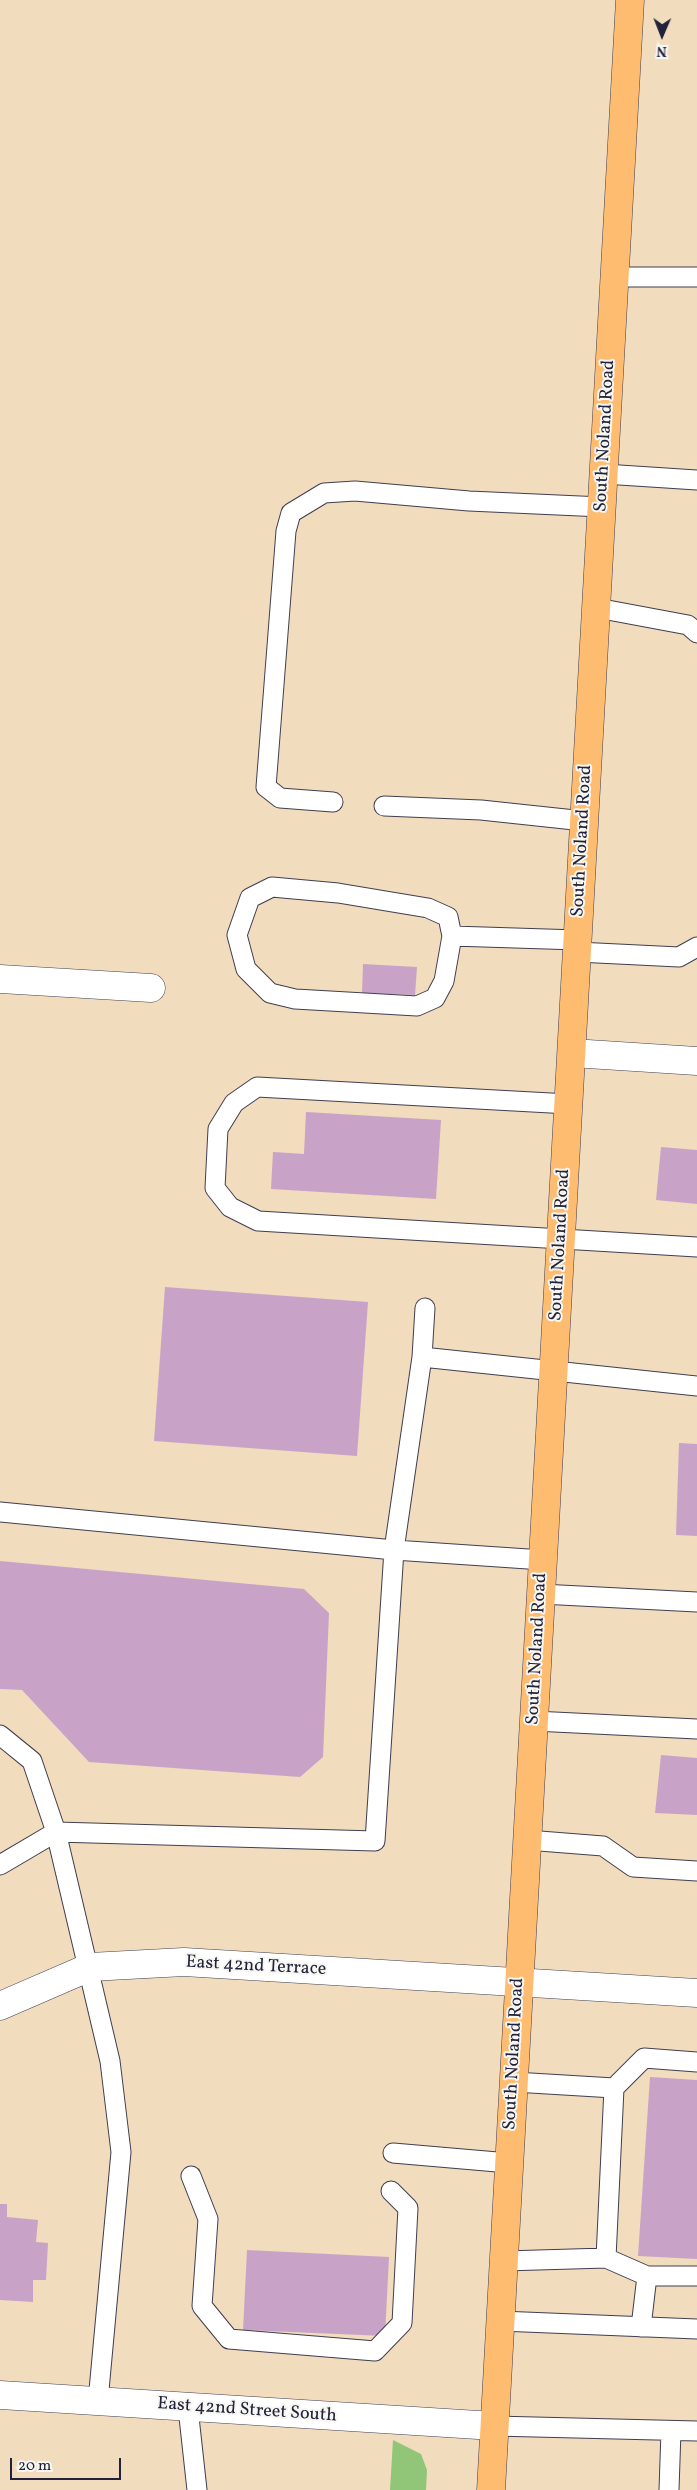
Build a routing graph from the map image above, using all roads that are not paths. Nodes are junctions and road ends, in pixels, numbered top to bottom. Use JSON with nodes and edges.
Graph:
{"nodes":[{"id":1,"x":630,"y":0,"type":"edge"},
{"id":2,"x":615,"y":277,"type":"junction"},
{"id":3,"x":697,"y":277,"type":"edge"},
{"id":4,"x":604,"y":474,"type":"junction"},
{"id":5,"x":697,"y":480,"type":"edge"},
{"id":6,"x":602,"y":507,"type":"junction"},
{"id":7,"x":597,"y":608,"type":"junction"},
{"id":8,"x":697,"y":633,"type":"edge"},
{"id":9,"x":333,"y":802,"type":"dead end"},
{"id":10,"x":384,"y":806,"type":"dead end"},
{"id":11,"x":584,"y":821,"type":"junction"},
{"id":12,"x":452,"y":936,"type":"junction"},
{"id":13,"x":578,"y":946,"type":"junction"},
{"id":14,"x":697,"y":947,"type":"edge"},
{"id":15,"x":0,"y":979,"type":"edge"},
{"id":16,"x":151,"y":988,"type":"dead end"},
{"id":17,"x":572,"y":1053,"type":"junction"},
{"id":18,"x":697,"y":1064,"type":"edge"},
{"id":19,"x":569,"y":1104,"type":"junction"},
{"id":20,"x":561,"y":1238,"type":"junction"},
{"id":21,"x":697,"y":1247,"type":"edge"},
{"id":22,"x":425,"y":1308,"type":"dead end"},
{"id":23,"x":422,"y":1357,"type":"junction"},
{"id":24,"x":554,"y":1372,"type":"junction"},
{"id":25,"x":697,"y":1386,"type":"edge"},
{"id":26,"x":0,"y":1512,"type":"edge"},
{"id":27,"x":394,"y":1550,"type":"junction"},
{"id":28,"x":543,"y":1560,"type":"junction"},
{"id":29,"x":541,"y":1594,"type":"junction"},
{"id":30,"x":697,"y":1602,"type":"edge"},
{"id":31,"x":534,"y":1722,"type":"junction"},
{"id":32,"x":697,"y":1729,"type":"edge"},
{"id":33,"x":0,"y":1735,"type":"edge"},
{"id":34,"x":56,"y":1832,"type":"junction"},
{"id":35,"x":527,"y":1840,"type":"junction"},
{"id":36,"x":0,"y":1865,"type":"edge"},
{"id":37,"x":697,"y":1871,"type":"edge"},
{"id":38,"x":90,"y":1967,"type":"junction"},
{"id":39,"x":520,"y":1982,"type":"junction"},
{"id":40,"x":697,"y":1993,"type":"edge"},
{"id":41,"x":0,"y":2006,"type":"edge"},
{"id":42,"x":697,"y":2062,"type":"edge"},
{"id":43,"x":514,"y":2082,"type":"junction"},
{"id":44,"x":614,"y":2088,"type":"junction"},
{"id":45,"x":393,"y":2153,"type":"dead end"},
{"id":46,"x":509,"y":2163,"type":"junction"},
{"id":47,"x":191,"y":2176,"type":"dead end"},
{"id":48,"x":391,"y":2191,"type":"dead end"},
{"id":49,"x":606,"y":2258,"type":"junction"},
{"id":50,"x":504,"y":2261,"type":"junction"},
{"id":51,"x":647,"y":2276,"type":"junction"},
{"id":52,"x":697,"y":2276,"type":"edge"},
{"id":53,"x":500,"y":2321,"type":"junction"},
{"id":54,"x":641,"y":2327,"type":"junction"},
{"id":55,"x":697,"y":2329,"type":"edge"},
{"id":56,"x":0,"y":2394,"type":"edge"},
{"id":57,"x":98,"y":2401,"type":"junction"},
{"id":58,"x":188,"y":2408,"type":"junction"},
{"id":59,"x":494,"y":2426,"type":"junction"},
{"id":60,"x":671,"y":2431,"type":"junction"},
{"id":61,"x":697,"y":2431,"type":"edge"},
{"id":62,"x":197,"y":2490,"type":"edge"},
{"id":63,"x":491,"y":2490,"type":"edge"},
{"id":64,"x":669,"y":2490,"type":"edge"}],
"edges":[{"from":1,"to":2,"type":"main road","name":"South Noland Road"},
{"from":2,"to":3,"type":"lane"},
{"from":2,"to":4,"type":"main road","name":"South Noland Road"},
{"from":4,"to":5,"type":"lane"},
{"from":4,"to":6,"type":"main road","name":"South Noland Road"},
{"from":6,"to":7,"type":"main road","name":"South Noland Road"},
{"from":6,"to":9,"type":"lane"},
{"from":7,"to":8,"type":"lane"},
{"from":7,"to":11,"type":"main road","name":"South Noland Road"},
{"from":10,"to":11,"type":"lane"},
{"from":11,"to":13,"type":"main road","name":"South Noland Road"},
{"from":12,"to":12,"type":"lane"},
{"from":12,"to":13,"type":"lane"},
{"from":13,"to":14,"type":"lane"},
{"from":13,"to":17,"type":"main road","name":"South Noland Road"},
{"from":15,"to":16,"type":"street"},
{"from":17,"to":18,"type":"street"},
{"from":17,"to":19,"type":"main road","name":"South Noland Road"},
{"from":19,"to":20,"type":"main road","name":"South Noland Road"},
{"from":19,"to":20,"type":"lane"},
{"from":20,"to":21,"type":"lane"},
{"from":20,"to":24,"type":"main road","name":"South Noland Road"},
{"from":22,"to":23,"type":"lane"},
{"from":23,"to":24,"type":"lane"},
{"from":23,"to":27,"type":"lane"},
{"from":24,"to":25,"type":"lane"},
{"from":24,"to":28,"type":"main road","name":"South Noland Road"},
{"from":26,"to":27,"type":"lane"},
{"from":27,"to":28,"type":"lane"},
{"from":27,"to":34,"type":"lane"},
{"from":28,"to":29,"type":"main road","name":"South Noland Road"},
{"from":29,"to":30,"type":"lane"},
{"from":29,"to":31,"type":"main road","name":"South Noland Road"},
{"from":31,"to":32,"type":"lane"},
{"from":31,"to":35,"type":"main road","name":"South Noland Road"},
{"from":33,"to":34,"type":"lane"},
{"from":34,"to":36,"type":"lane"},
{"from":34,"to":38,"type":"lane"},
{"from":35,"to":37,"type":"lane"},
{"from":35,"to":39,"type":"main road","name":"South Noland Road"},
{"from":38,"to":39,"type":"street","name":"East 42nd Terrace"},
{"from":38,"to":41,"type":"street","name":"East 42nd Terrace"},
{"from":38,"to":57,"type":"lane"},
{"from":39,"to":40,"type":"street","name":"East 42nd Terrace"},
{"from":39,"to":43,"type":"main road","name":"South Noland Road"},
{"from":42,"to":44,"type":"lane"},
{"from":43,"to":44,"type":"lane"},
{"from":43,"to":46,"type":"main road","name":"South Noland Road"},
{"from":44,"to":49,"type":"lane"},
{"from":45,"to":46,"type":"lane"},
{"from":46,"to":50,"type":"main road","name":"South Noland Road"},
{"from":47,"to":48,"type":"lane"},
{"from":49,"to":50,"type":"lane"},
{"from":49,"to":51,"type":"lane"},
{"from":50,"to":53,"type":"main road","name":"South Noland Road"},
{"from":51,"to":52,"type":"lane"},
{"from":51,"to":54,"type":"lane"},
{"from":53,"to":54,"type":"lane"},
{"from":53,"to":59,"type":"main road","name":"South Noland Road"},
{"from":54,"to":55,"type":"lane"},
{"from":56,"to":57,"type":"street","name":"East 42nd Street South"},
{"from":57,"to":58,"type":"street","name":"East 42nd Street South"},
{"from":58,"to":59,"type":"street","name":"East 42nd Street South"},
{"from":58,"to":62,"type":"lane"},
{"from":59,"to":60,"type":"lane"},
{"from":59,"to":63,"type":"main road","name":"South Noland Road"},
{"from":60,"to":61,"type":"lane"},
{"from":60,"to":64,"type":"lane"}]}
